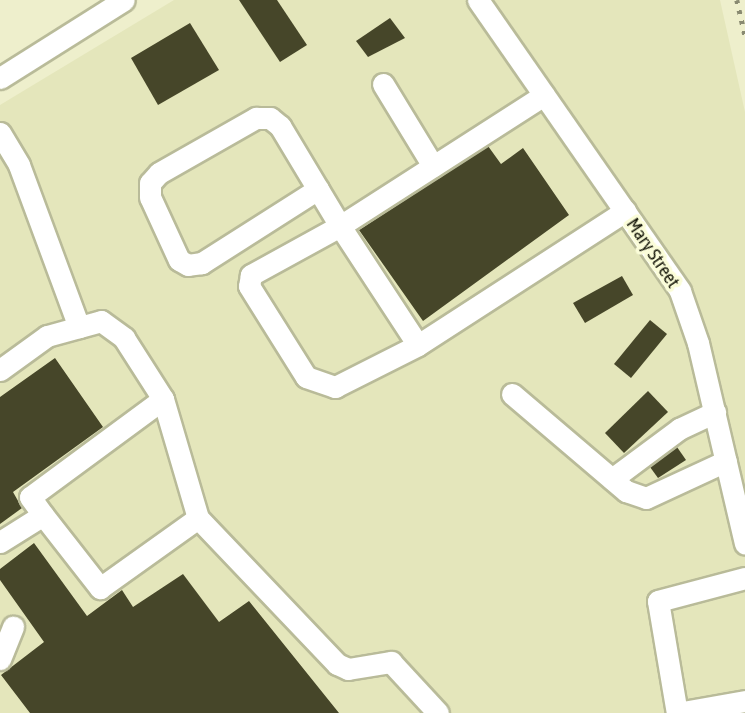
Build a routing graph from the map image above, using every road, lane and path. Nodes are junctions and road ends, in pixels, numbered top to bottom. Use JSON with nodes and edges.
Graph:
{"nodes":[{"id":1,"x":478,"y":0,"type":"edge"},
{"id":2,"x":118,"y":1,"type":"edge"},
{"id":3,"x":0,"y":78,"type":"edge"},
{"id":4,"x":383,"y":84,"type":"dead end"},
{"id":5,"x":544,"y":95,"type":"junction"},
{"id":6,"x":0,"y":133,"type":"edge"},
{"id":7,"x":433,"y":166,"type":"junction"},
{"id":8,"x":318,"y":189,"type":"junction"},
{"id":9,"x":625,"y":211,"type":"junction"},
{"id":10,"x":341,"y":226,"type":"junction"},
{"id":11,"x":79,"y":327,"type":"junction"},
{"id":12,"x":418,"y":345,"type":"junction"},
{"id":13,"x":0,"y":370,"type":"edge"},
{"id":14,"x":512,"y":394,"type":"dead end"},
{"id":15,"x":163,"y":399,"type":"junction"},
{"id":16,"x":715,"y":412,"type":"junction"},
{"id":17,"x":726,"y":461,"type":"junction"},
{"id":18,"x":612,"y":479,"type":"junction"},
{"id":19,"x":43,"y":514,"type":"junction"},
{"id":20,"x":198,"y":518,"type":"junction"},
{"id":21,"x":0,"y":542,"type":"edge"},
{"id":22,"x":745,"y":544,"type":"edge"},
{"id":23,"x":745,"y":578,"type":"edge"},
{"id":24,"x":13,"y":627,"type":"dead end"},
{"id":25,"x":0,"y":659,"type":"edge"},
{"id":26,"x":745,"y":701,"type":"edge"},
{"id":27,"x":438,"y":713,"type":"edge"}],
"edges":[{"from":1,"to":5,"type":"street","name":"Mary Street"},
{"from":2,"to":3,"type":"street"},
{"from":4,"to":7,"type":"street"},
{"from":5,"to":7,"type":"street"},
{"from":5,"to":9,"type":"street","name":"Mary Street"},
{"from":6,"to":11,"type":"street"},
{"from":7,"to":10,"type":"street"},
{"from":8,"to":8,"type":"street"},
{"from":8,"to":10,"type":"street"},
{"from":9,"to":12,"type":"street"},
{"from":9,"to":16,"type":"street","name":"Mary Street"},
{"from":10,"to":12,"type":"street"},
{"from":10,"to":12,"type":"street"},
{"from":11,"to":13,"type":"street"},
{"from":11,"to":15,"type":"street"},
{"from":14,"to":18,"type":"street"},
{"from":15,"to":19,"type":"street"},
{"from":15,"to":20,"type":"street"},
{"from":16,"to":17,"type":"street","name":"Mary Street"},
{"from":16,"to":18,"type":"street"},
{"from":17,"to":18,"type":"street"},
{"from":17,"to":22,"type":"street","name":"Mary Street"},
{"from":19,"to":20,"type":"street"},
{"from":19,"to":21,"type":"street"},
{"from":20,"to":27,"type":"street"},
{"from":23,"to":26,"type":"street"},
{"from":24,"to":25,"type":"street"}]}
